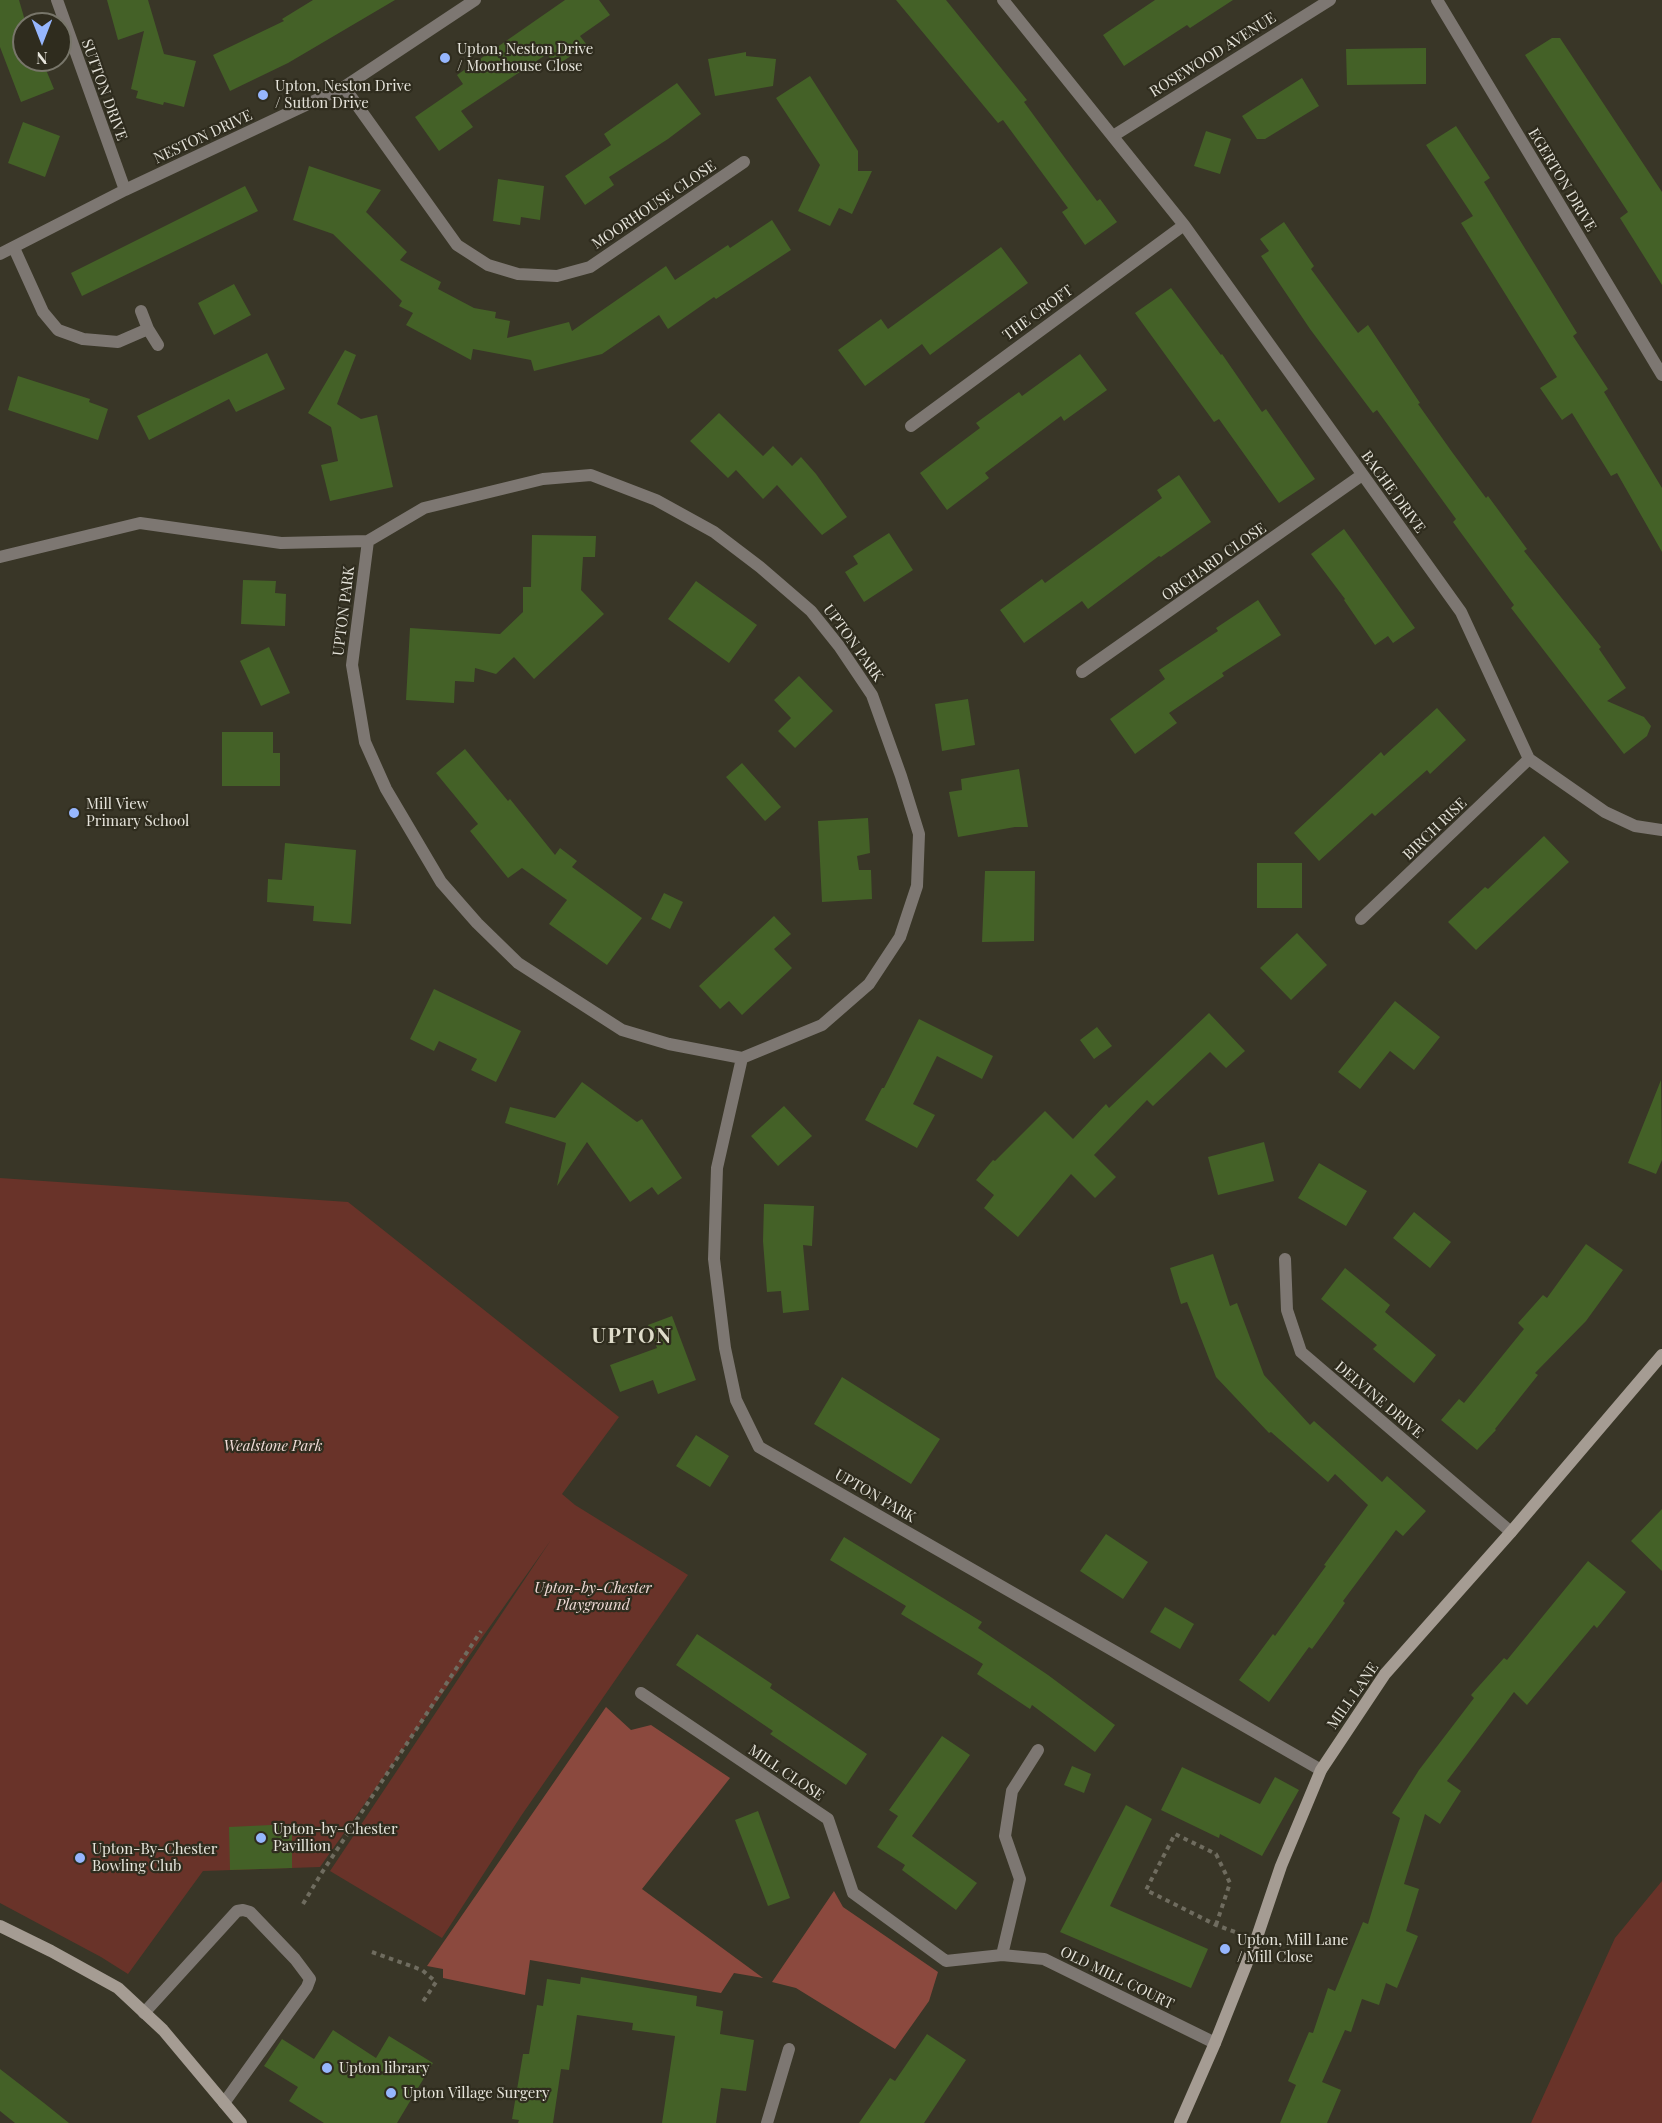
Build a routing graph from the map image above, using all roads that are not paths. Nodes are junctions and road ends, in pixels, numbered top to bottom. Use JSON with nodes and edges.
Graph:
{"nodes":[{"id":1,"x":57,"y":0,"type":"edge"},
{"id":2,"x":475,"y":0,"type":"edge"},
{"id":3,"x":1003,"y":0,"type":"edge"},
{"id":4,"x":1330,"y":0,"type":"edge"},
{"id":5,"x":1437,"y":0,"type":"edge"},
{"id":6,"x":344,"y":87,"type":"junction"},
{"id":7,"x":1113,"y":136,"type":"junction"},
{"id":8,"x":744,"y":162,"type":"dead end"},
{"id":9,"x":125,"y":190,"type":"junction"},
{"id":10,"x":1184,"y":225,"type":"junction"},
{"id":11,"x":14,"y":248,"type":"junction"},
{"id":12,"x":0,"y":254,"type":"edge"},
{"id":13,"x":141,"y":311,"type":"dead end"},
{"id":14,"x":148,"y":329,"type":"junction"},
{"id":15,"x":158,"y":345,"type":"dead end"},
{"id":16,"x":1662,"y":375,"type":"edge"},
{"id":17,"x":911,"y":426,"type":"dead end"},
{"id":18,"x":1362,"y":475,"type":"junction"},
{"id":19,"x":368,"y":541,"type":"junction"},
{"id":20,"x":0,"y":557,"type":"edge"},
{"id":21,"x":1082,"y":672,"type":"dead end"},
{"id":22,"x":1529,"y":759,"type":"junction"},
{"id":23,"x":1662,"y":830,"type":"edge"},
{"id":24,"x":1361,"y":920,"type":"dead end"},
{"id":25,"x":742,"y":1058,"type":"junction"},
{"id":26,"x":1285,"y":1259,"type":"dead end"},
{"id":27,"x":1662,"y":1355,"type":"edge"},
{"id":28,"x":1512,"y":1532,"type":"junction"},
{"id":29,"x":641,"y":1693,"type":"dead end"},
{"id":30,"x":1038,"y":1750,"type":"dead end"},
{"id":31,"x":1321,"y":1770,"type":"junction"},
{"id":32,"x":0,"y":1926,"type":"edge"},
{"id":33,"x":1002,"y":1955,"type":"junction"},
{"id":34,"x":144,"y":2013,"type":"junction"},
{"id":35,"x":1215,"y":2043,"type":"junction"},
{"id":36,"x":789,"y":2049,"type":"dead end"},
{"id":37,"x":224,"y":2103,"type":"junction"},
{"id":38,"x":241,"y":2123,"type":"edge"},
{"id":39,"x":767,"y":2123,"type":"edge"},
{"id":40,"x":1180,"y":2123,"type":"edge"}],
"edges":[{"from":1,"to":9,"type":"street","name":"SUTTON DRIVE"},
{"from":2,"to":6,"type":"street","name":"NESTON DRIVE"},
{"from":3,"to":7,"type":"street","name":"BACHE DRIVE"},
{"from":4,"to":7,"type":"street","name":"ROSEWOOD AVENUE"},
{"from":5,"to":16,"type":"street","name":"EGERTON DRIVE"},
{"from":6,"to":8,"type":"street","name":"MOORHOUSE CLOSE"},
{"from":6,"to":9,"type":"street","name":"NESTON DRIVE"},
{"from":7,"to":10,"type":"street","name":"BACHE DRIVE"},
{"from":9,"to":11,"type":"street","name":"NESTON DRIVE"},
{"from":10,"to":17,"type":"street","name":"THE CROFT"},
{"from":10,"to":18,"type":"street","name":"BACHE DRIVE"},
{"from":11,"to":12,"type":"street","name":"NESTON DRIVE"},
{"from":11,"to":14,"type":"street"},
{"from":13,"to":14,"type":"street"},
{"from":14,"to":15,"type":"street"},
{"from":18,"to":21,"type":"street","name":"ORCHARD CLOSE"},
{"from":18,"to":22,"type":"street","name":"BACHE DRIVE"},
{"from":19,"to":20,"type":"street","name":"UPTON PARK"},
{"from":19,"to":25,"type":"street","name":"UPTON PARK"},
{"from":19,"to":25,"type":"street","name":"UPTON PARK"},
{"from":22,"to":23,"type":"street"},
{"from":22,"to":24,"type":"street","name":"BIRCH RISE"},
{"from":25,"to":31,"type":"street","name":"UPTON PARK"},
{"from":26,"to":28,"type":"street","name":"DELVINE DRIVE"},
{"from":27,"to":28,"type":"street","name":"MILL LANE"},
{"from":28,"to":31,"type":"street","name":"MILL LANE"},
{"from":29,"to":33,"type":"street","name":"MILL CLOSE"},
{"from":30,"to":33,"type":"street"},
{"from":31,"to":35,"type":"street","name":"MILL LANE"},
{"from":32,"to":34,"type":"street"},
{"from":33,"to":35,"type":"street","name":"OLD MILL COURT"},
{"from":34,"to":37,"type":"street"},
{"from":34,"to":37,"type":"street"},
{"from":35,"to":40,"type":"street","name":"MILL LANE"},
{"from":36,"to":39,"type":"street"},
{"from":37,"to":38,"type":"street"}]}
